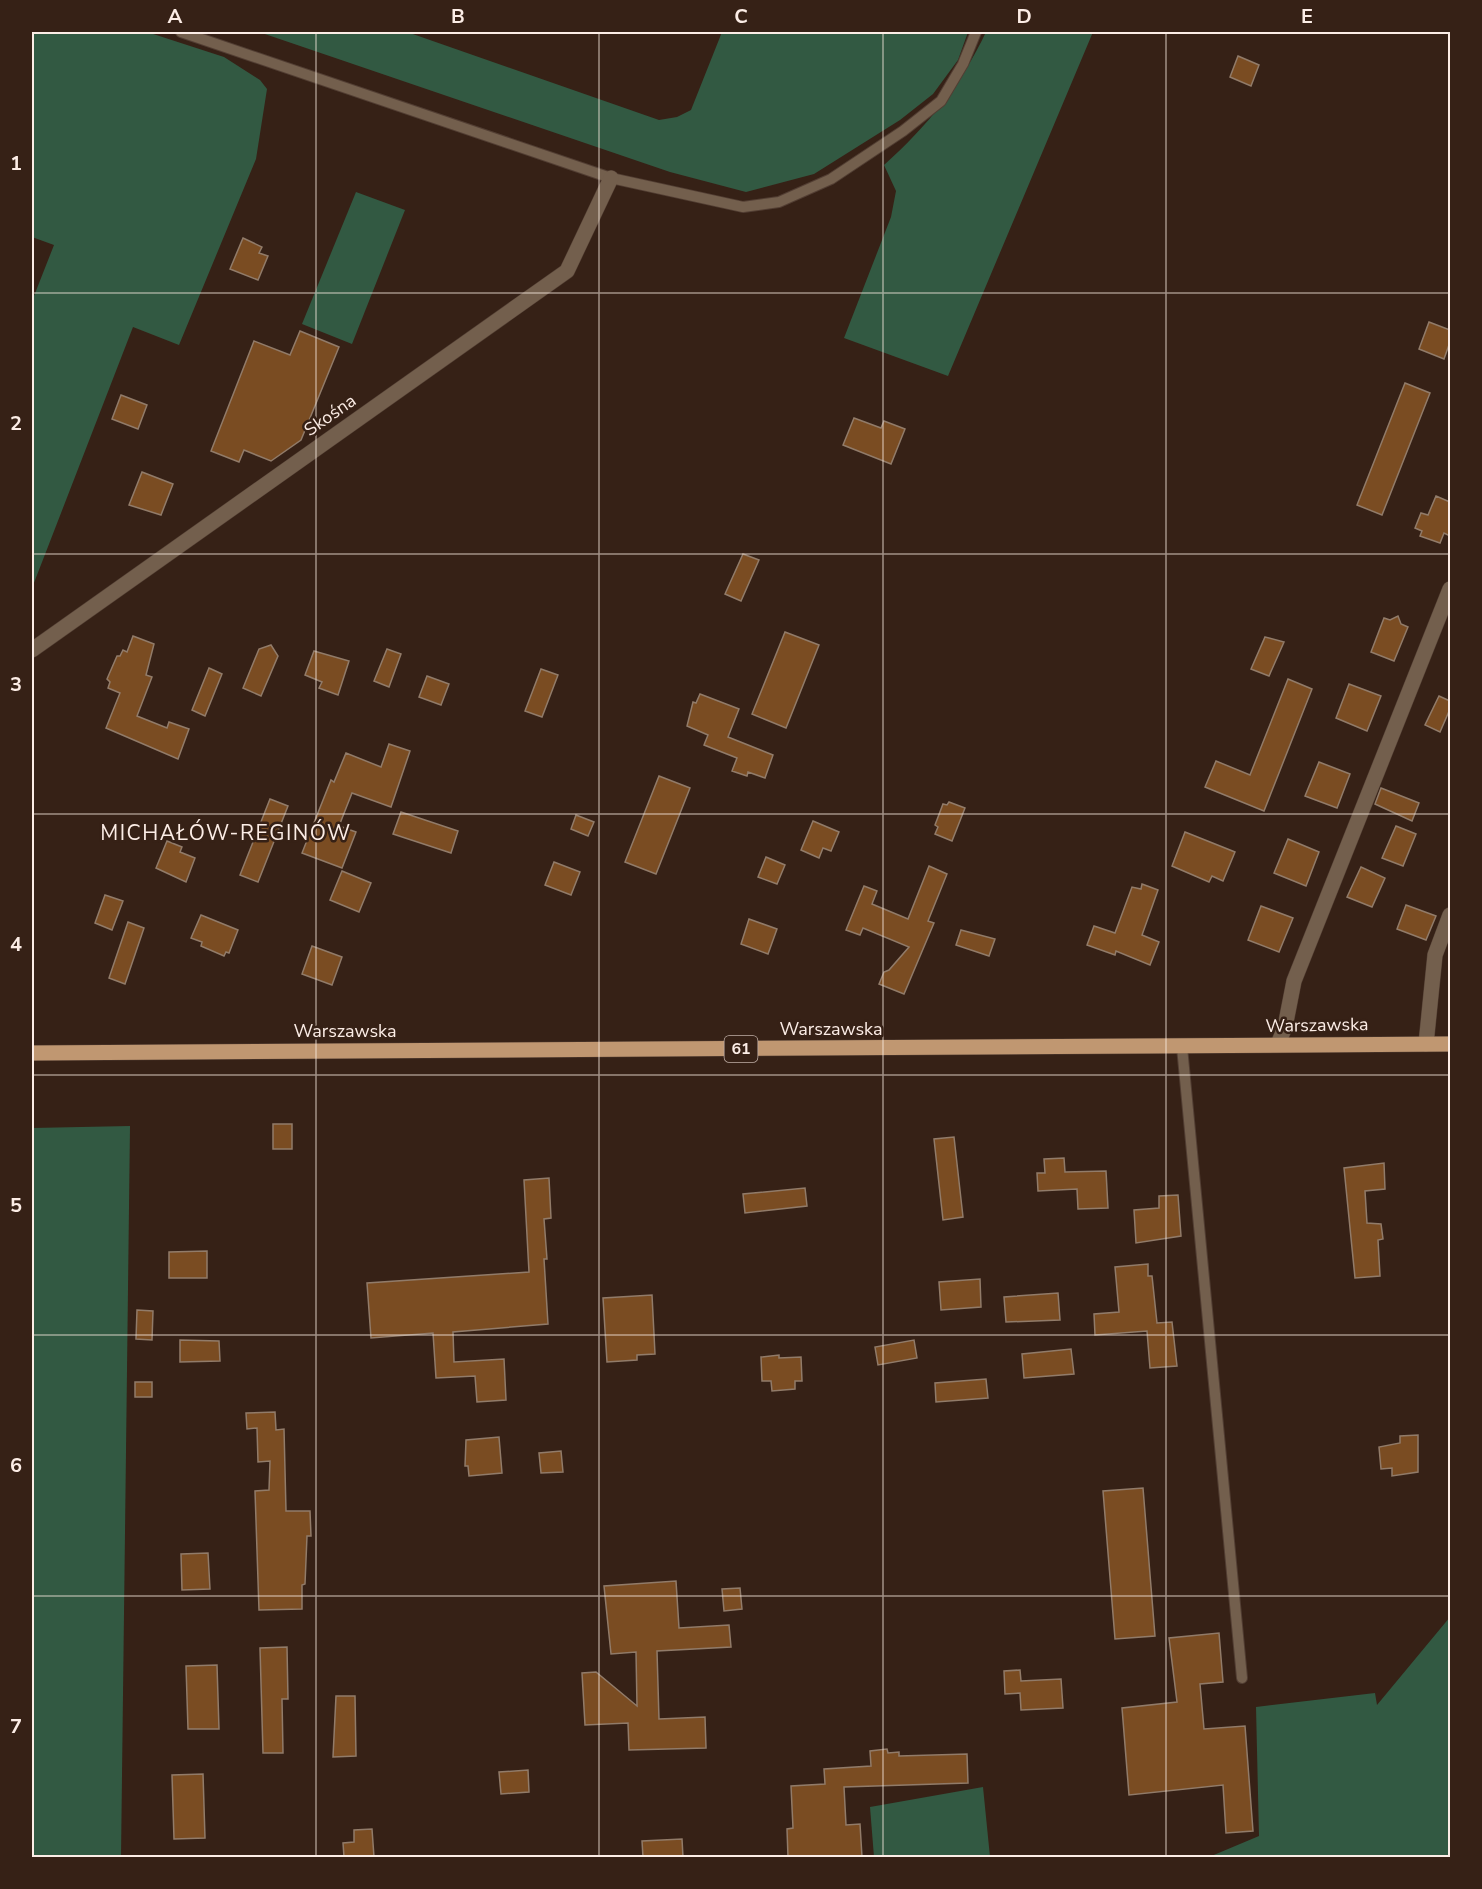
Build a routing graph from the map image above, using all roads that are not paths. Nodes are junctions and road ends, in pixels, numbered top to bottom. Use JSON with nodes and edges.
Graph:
{"nodes":[{"id":1,"x":180,"y":32,"type":"edge"},
{"id":2,"x":976,"y":32,"type":"edge"},
{"id":3,"x":611,"y":178,"type":"junction"},
{"id":4,"x":1450,"y":589,"type":"edge"},
{"id":5,"x":32,"y":650,"type":"edge"},
{"id":6,"x":1450,"y":915,"type":"edge"},
{"id":7,"x":1278,"y":1044,"type":"junction"},
{"id":8,"x":1426,"y":1044,"type":"junction"},
{"id":9,"x":1450,"y":1044,"type":"edge"},
{"id":10,"x":1182,"y":1047,"type":"junction"},
{"id":11,"x":32,"y":1053,"type":"edge"},
{"id":12,"x":1242,"y":1678,"type":"dead end"}],
"edges":[{"from":1,"to":3,"type":"lane"},
{"from":2,"to":3,"type":"lane"},
{"from":3,"to":5,"type":"street","name":"Skośna"},
{"from":4,"to":7,"type":"street"},
{"from":6,"to":8,"type":"street"},
{"from":7,"to":8,"type":"main road","name":"Warszawska","number":"61"},
{"from":7,"to":10,"type":"main road","name":"Warszawska","number":"61"},
{"from":8,"to":9,"type":"main road","name":"Warszawska","number":"61"},
{"from":10,"to":11,"type":"main road","name":"Warszawska","number":"61"},
{"from":10,"to":12,"type":"lane"}]}
